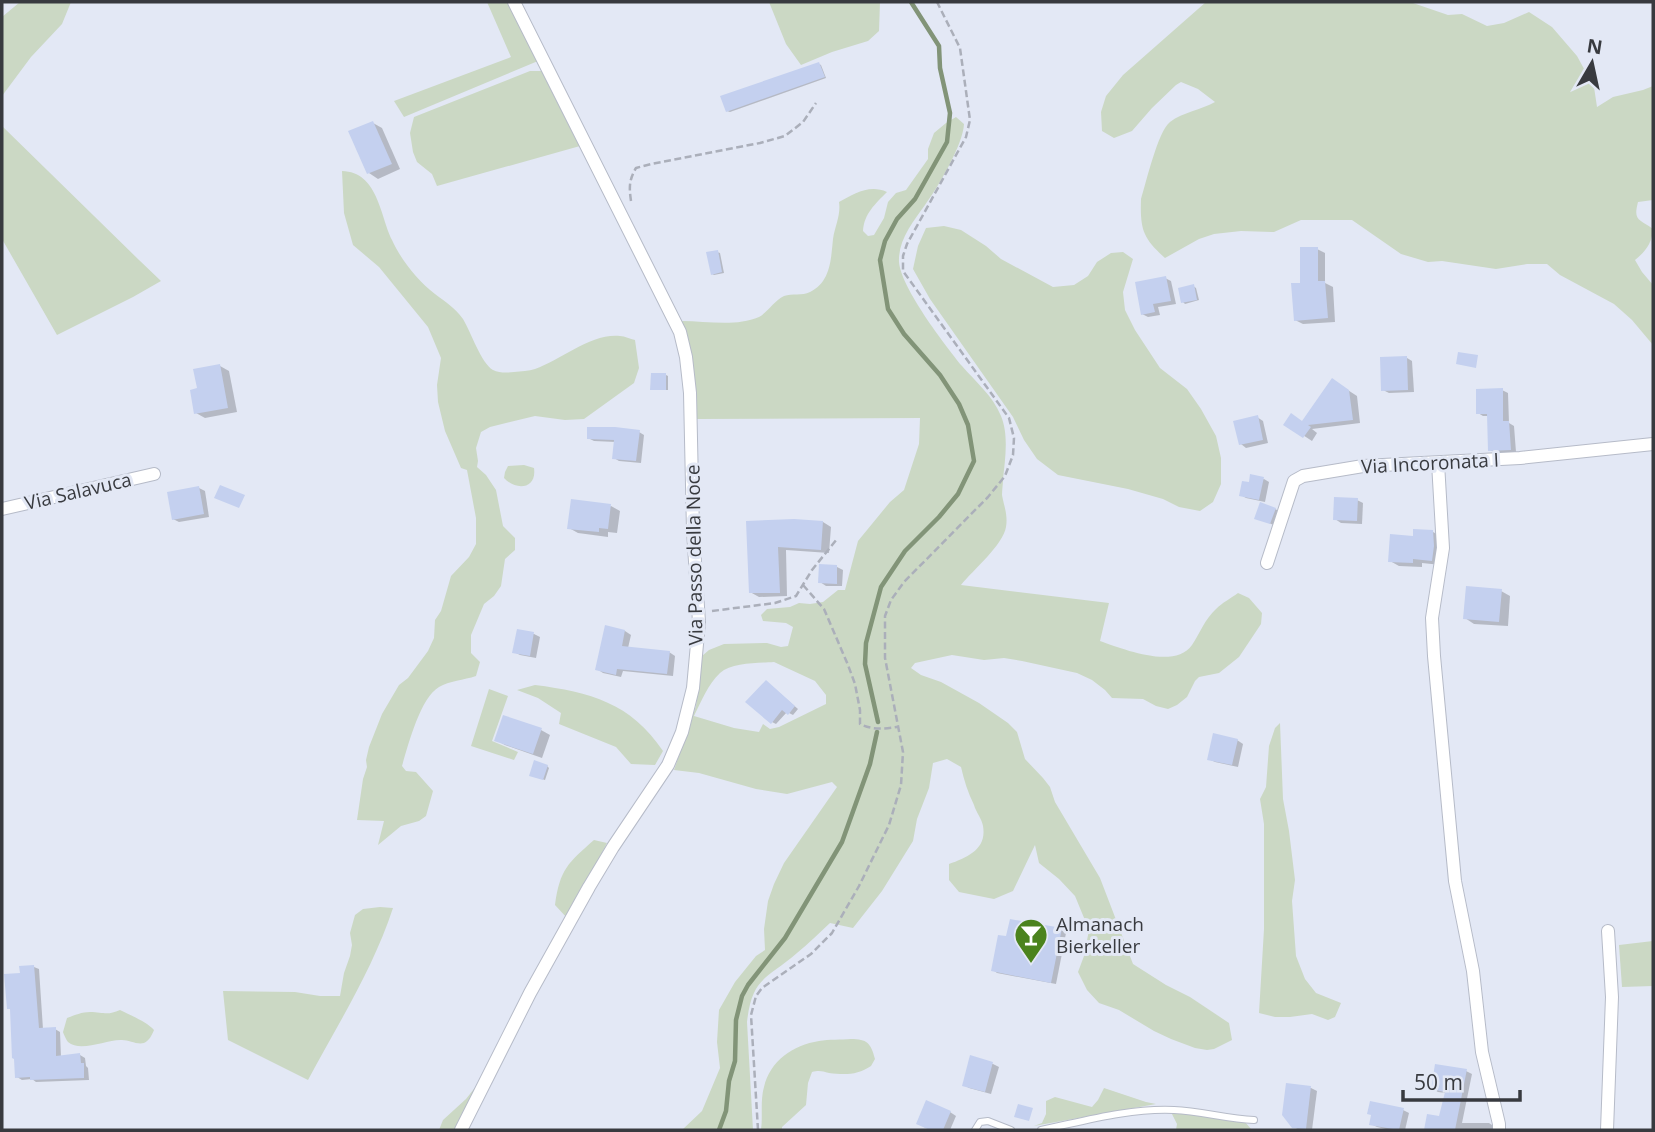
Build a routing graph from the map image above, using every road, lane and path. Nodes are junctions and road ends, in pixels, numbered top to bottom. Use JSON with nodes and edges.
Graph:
{"nodes":[{"id":1,"x":514,"y":2,"type":"edge"},
{"id":2,"x":937,"y":2,"type":"edge"},
{"id":3,"x":816,"y":103,"type":"dead end"},
{"id":4,"x":631,"y":201,"type":"dead end"},
{"id":5,"x":1653,"y":443,"type":"edge"},
{"id":6,"x":1438,"y":463,"type":"junction"},
{"id":7,"x":154,"y":474,"type":"dead end"},
{"id":8,"x":2,"y":509,"type":"edge"},
{"id":9,"x":837,"y":539,"type":"dead end"},
{"id":10,"x":1267,"y":563,"type":"dead end"},
{"id":11,"x":803,"y":585,"type":"junction"},
{"id":12,"x":698,"y":612,"type":"junction"},
{"id":13,"x":898,"y":726,"type":"junction"},
{"id":14,"x":1608,"y":931,"type":"dead end"},
{"id":15,"x":1254,"y":1120,"type":"dead end"},
{"id":16,"x":461,"y":1130,"type":"edge"},
{"id":17,"x":758,"y":1130,"type":"edge"},
{"id":18,"x":975,"y":1130,"type":"edge"},
{"id":19,"x":1011,"y":1130,"type":"edge"},
{"id":20,"x":1041,"y":1130,"type":"edge"},
{"id":21,"x":1499,"y":1130,"type":"edge"},
{"id":22,"x":1606,"y":1130,"type":"edge"}],
"edges":[{"from":1,"to":12,"type":"street","name":"Via Passo della Noce"},
{"from":2,"to":13,"type":"path"},
{"from":3,"to":4,"type":"path"},
{"from":5,"to":6,"type":"street","name":"Via Incoronata I"},
{"from":6,"to":10,"type":"street","name":"Via Incoronata I"},
{"from":6,"to":21,"type":"street"},
{"from":7,"to":8,"type":"street","name":"Via Salavuca"},
{"from":9,"to":11,"type":"path"},
{"from":11,"to":12,"type":"path"},
{"from":11,"to":13,"type":"path"},
{"from":12,"to":16,"type":"street","name":"Via Passo della Noce"},
{"from":13,"to":17,"type":"path"},
{"from":14,"to":22,"type":"street"},
{"from":15,"to":20,"type":"lane"},
{"from":18,"to":19,"type":"lane"}]}
